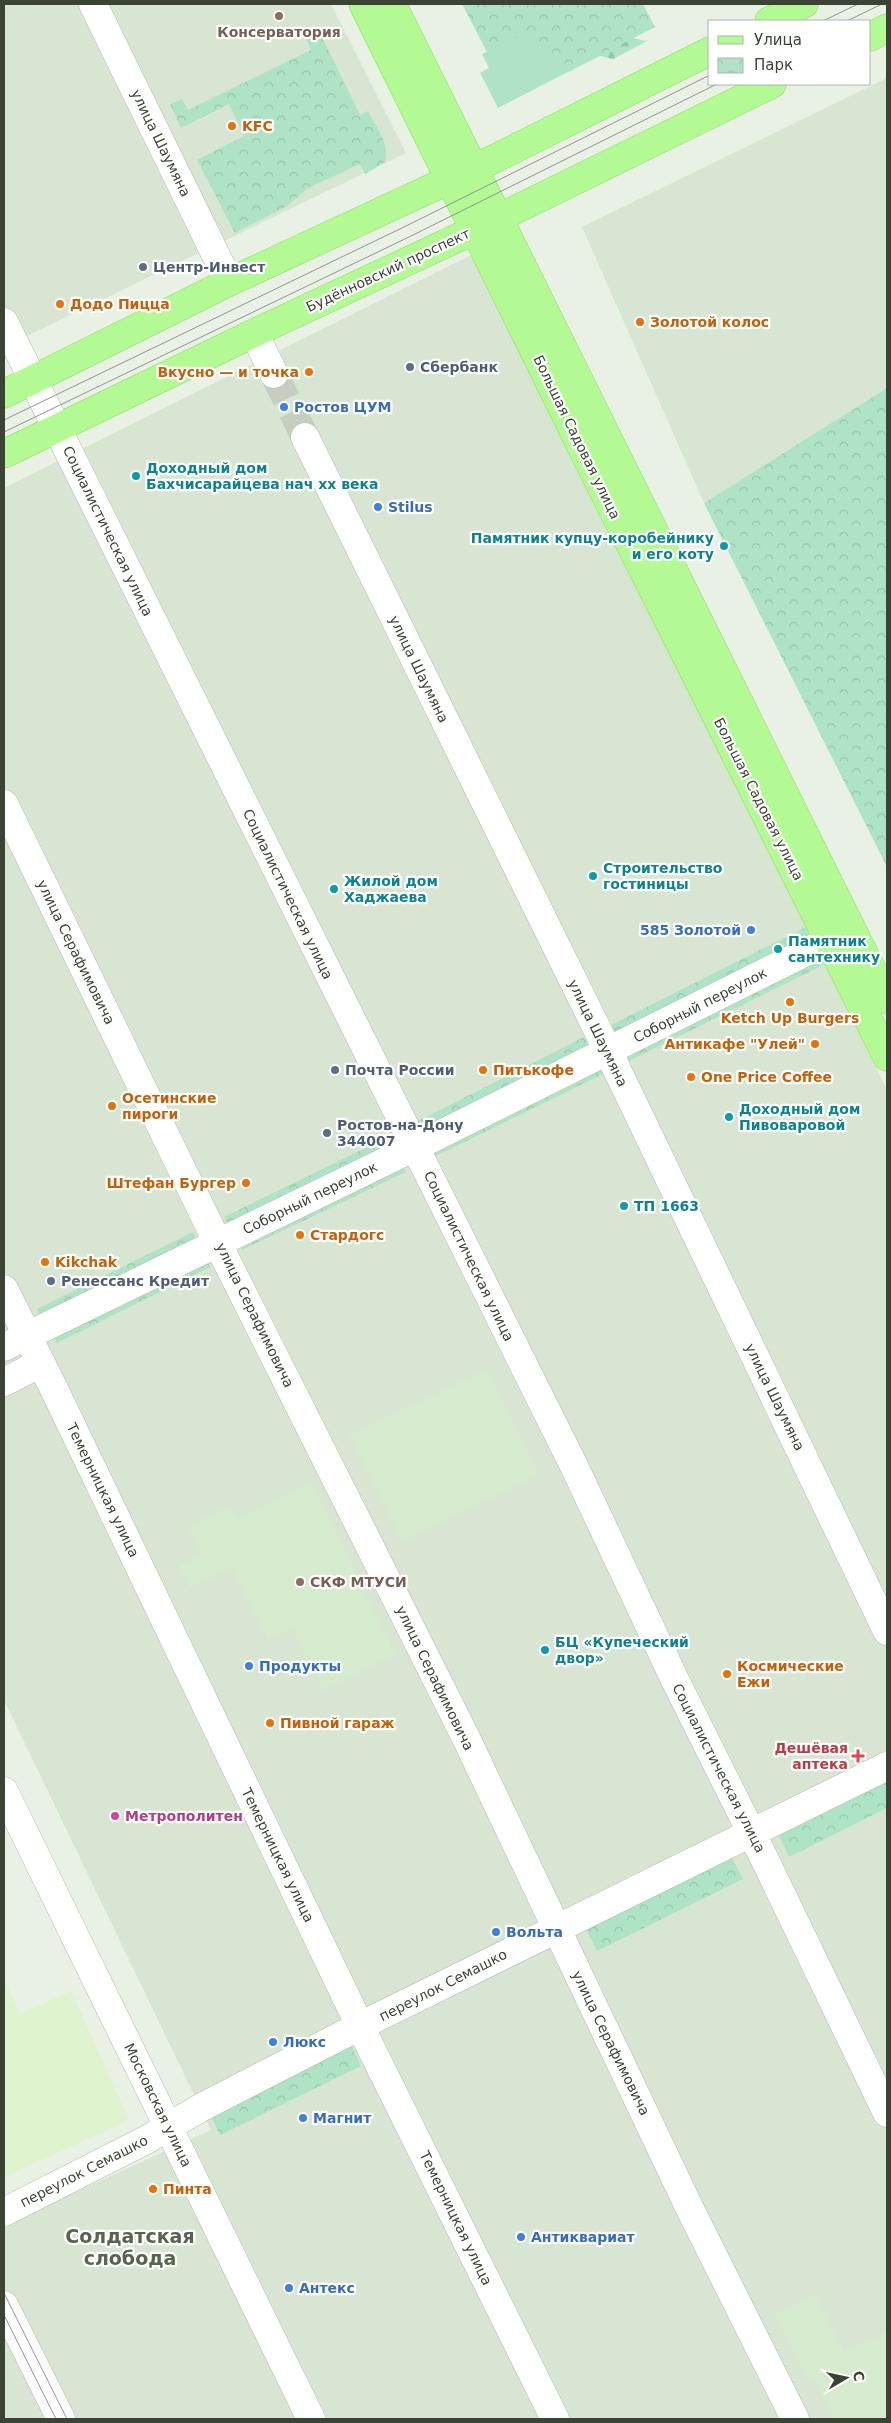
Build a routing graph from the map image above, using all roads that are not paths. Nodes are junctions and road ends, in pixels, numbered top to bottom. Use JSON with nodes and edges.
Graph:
{"nodes":[{"id":1,"x":93,"y":4,"type":"edge"},
{"id":2,"x":363,"y":4,"type":"edge"},
{"id":3,"x":392,"y":4,"type":"edge"},
{"id":4,"x":804,"y":4,"type":"edge"},
{"id":5,"x":771,"y":20,"type":"edge"},
{"id":6,"x":887,"y":28,"type":"edge"},
{"id":7,"x":871,"y":36,"type":"edge"},
{"id":8,"x":708,"y":52,"type":"edge"},
{"id":9,"x":770,"y":85,"type":"edge"},
{"id":10,"x":461,"y":174,"type":"junction"},
{"id":11,"x":485,"y":224,"type":"junction"},
{"id":12,"x":229,"y":282,"type":"junction"},
{"id":13,"x":4,"y":322,"type":"edge"},
{"id":14,"x":254,"y":332,"type":"junction"},
{"id":15,"x":274,"y":374,"type":"tunnel mouth"},
{"id":16,"x":33,"y":380,"type":"junction"},
{"id":17,"x":4,"y":394,"type":"edge"},
{"id":18,"x":57,"y":429,"type":"junction"},
{"id":19,"x":305,"y":437,"type":"tunnel mouth"},
{"id":20,"x":4,"y":454,"type":"edge"},
{"id":21,"x":4,"y":804,"type":"edge"},
{"id":22,"x":830,"y":940,"type":"junction"},
{"id":23,"x":887,"y":1000,"type":"edge"},
{"id":24,"x":608,"y":1051,"type":"junction"},
{"id":25,"x":887,"y":1057,"type":"edge"},
{"id":26,"x":415,"y":1147,"type":"junction"},
{"id":27,"x":218,"y":1242,"type":"junction"},
{"id":28,"x":5,"y":1293,"type":"edge"},
{"id":29,"x":16,"y":1342,"type":"edge"},
{"id":30,"x":41,"y":1363,"type":"junction"},
{"id":31,"x":4,"y":1382,"type":"edge"},
{"id":32,"x":887,"y":1630,"type":"edge"},
{"id":33,"x":887,"y":1766,"type":"edge"},
{"id":34,"x":4,"y":1791,"type":"edge"},
{"id":35,"x":751,"y":1832,"type":"junction"},
{"id":36,"x":556,"y":1929,"type":"junction"},
{"id":37,"x":360,"y":2026,"type":"junction"},
{"id":38,"x":887,"y":2113,"type":"edge"},
{"id":39,"x":170,"y":2128,"type":"junction"},
{"id":40,"x":4,"y":2212,"type":"edge"},
{"id":41,"x":4,"y":2305,"type":"edge"},
{"id":42,"x":61,"y":2419,"type":"edge"},
{"id":43,"x":311,"y":2419,"type":"edge"},
{"id":44,"x":555,"y":2419,"type":"edge"},
{"id":45,"x":795,"y":2419,"type":"edge"}],
"edges":[{"from":1,"to":12,"type":"street","name":"улица Шаумяна"},
{"from":2,"to":10,"type":"main road","name":"Большая Садовая улица"},
{"from":3,"to":10,"type":"main road","name":"Большая Садовая улица"},
{"from":4,"to":5,"type":"main road"},
{"from":6,"to":7,"type":"main road"},
{"from":8,"to":10,"type":"main road"},
{"from":9,"to":11,"type":"main road","name":"Будённовский проспект"},
{"from":10,"to":11,"type":"main road","name":"Большая Садовая улица"},
{"from":10,"to":12,"type":"main road"},
{"from":11,"to":14,"type":"main road","name":"Будённовский проспект"},
{"from":11,"to":22,"type":"main road","name":"Большая Садовая улица"},
{"from":11,"to":23,"type":"main road","name":"Большая Садовая улица"},
{"from":12,"to":16,"type":"main road"},
{"from":13,"to":16,"type":"street","name":"Социалистическая улица"},
{"from":14,"to":15,"type":"street"},
{"from":14,"to":18,"type":"main road","name":"Будённовский проспект"},
{"from":16,"to":17,"type":"main road"},
{"from":16,"to":18,"type":"street","name":"Социалистическая улица"},
{"from":18,"to":20,"type":"main road","name":"Будённовский проспект"},
{"from":18,"to":26,"type":"street","name":"Социалистическая улица"},
{"from":19,"to":24,"type":"street","name":"улица Шаумяна"},
{"from":21,"to":27,"type":"street","name":"улица Серафимовича"},
{"from":22,"to":24,"type":"street","name":"Соборный переулок"},
{"from":22,"to":25,"type":"main road","name":"Большая Садовая улица"},
{"from":24,"to":26,"type":"street","name":"Соборный переулок"},
{"from":24,"to":32,"type":"street","name":"улица Шаумяна"},
{"from":26,"to":27,"type":"street","name":"Соборный переулок"},
{"from":26,"to":35,"type":"street","name":"Социалистическая улица"},
{"from":27,"to":29,"type":"street","name":"Соборный переулок"},
{"from":27,"to":36,"type":"street","name":"улица Серафимовича"},
{"from":28,"to":29,"type":"street","name":"Темерницкая улица"},
{"from":29,"to":30,"type":"street","name":"Темерницкая улица"},
{"from":30,"to":31,"type":"street"},
{"from":30,"to":37,"type":"street","name":"Темерницкая улица"},
{"from":33,"to":35,"type":"street","name":"переулок Семашко"},
{"from":34,"to":39,"type":"street","name":"Московская улица"},
{"from":35,"to":36,"type":"street","name":"переулок Семашко"},
{"from":35,"to":38,"type":"street","name":"Социалистическая улица"},
{"from":36,"to":37,"type":"street","name":"переулок Семашко"},
{"from":36,"to":45,"type":"street","name":"улица Серафимовича"},
{"from":37,"to":39,"type":"street","name":"переулок Семашко"},
{"from":37,"to":44,"type":"street","name":"Темерницкая улица"},
{"from":39,"to":40,"type":"street","name":"переулок Семашко"},
{"from":39,"to":43,"type":"street","name":"Московская улица"},
{"from":41,"to":42,"type":"street"}]}
